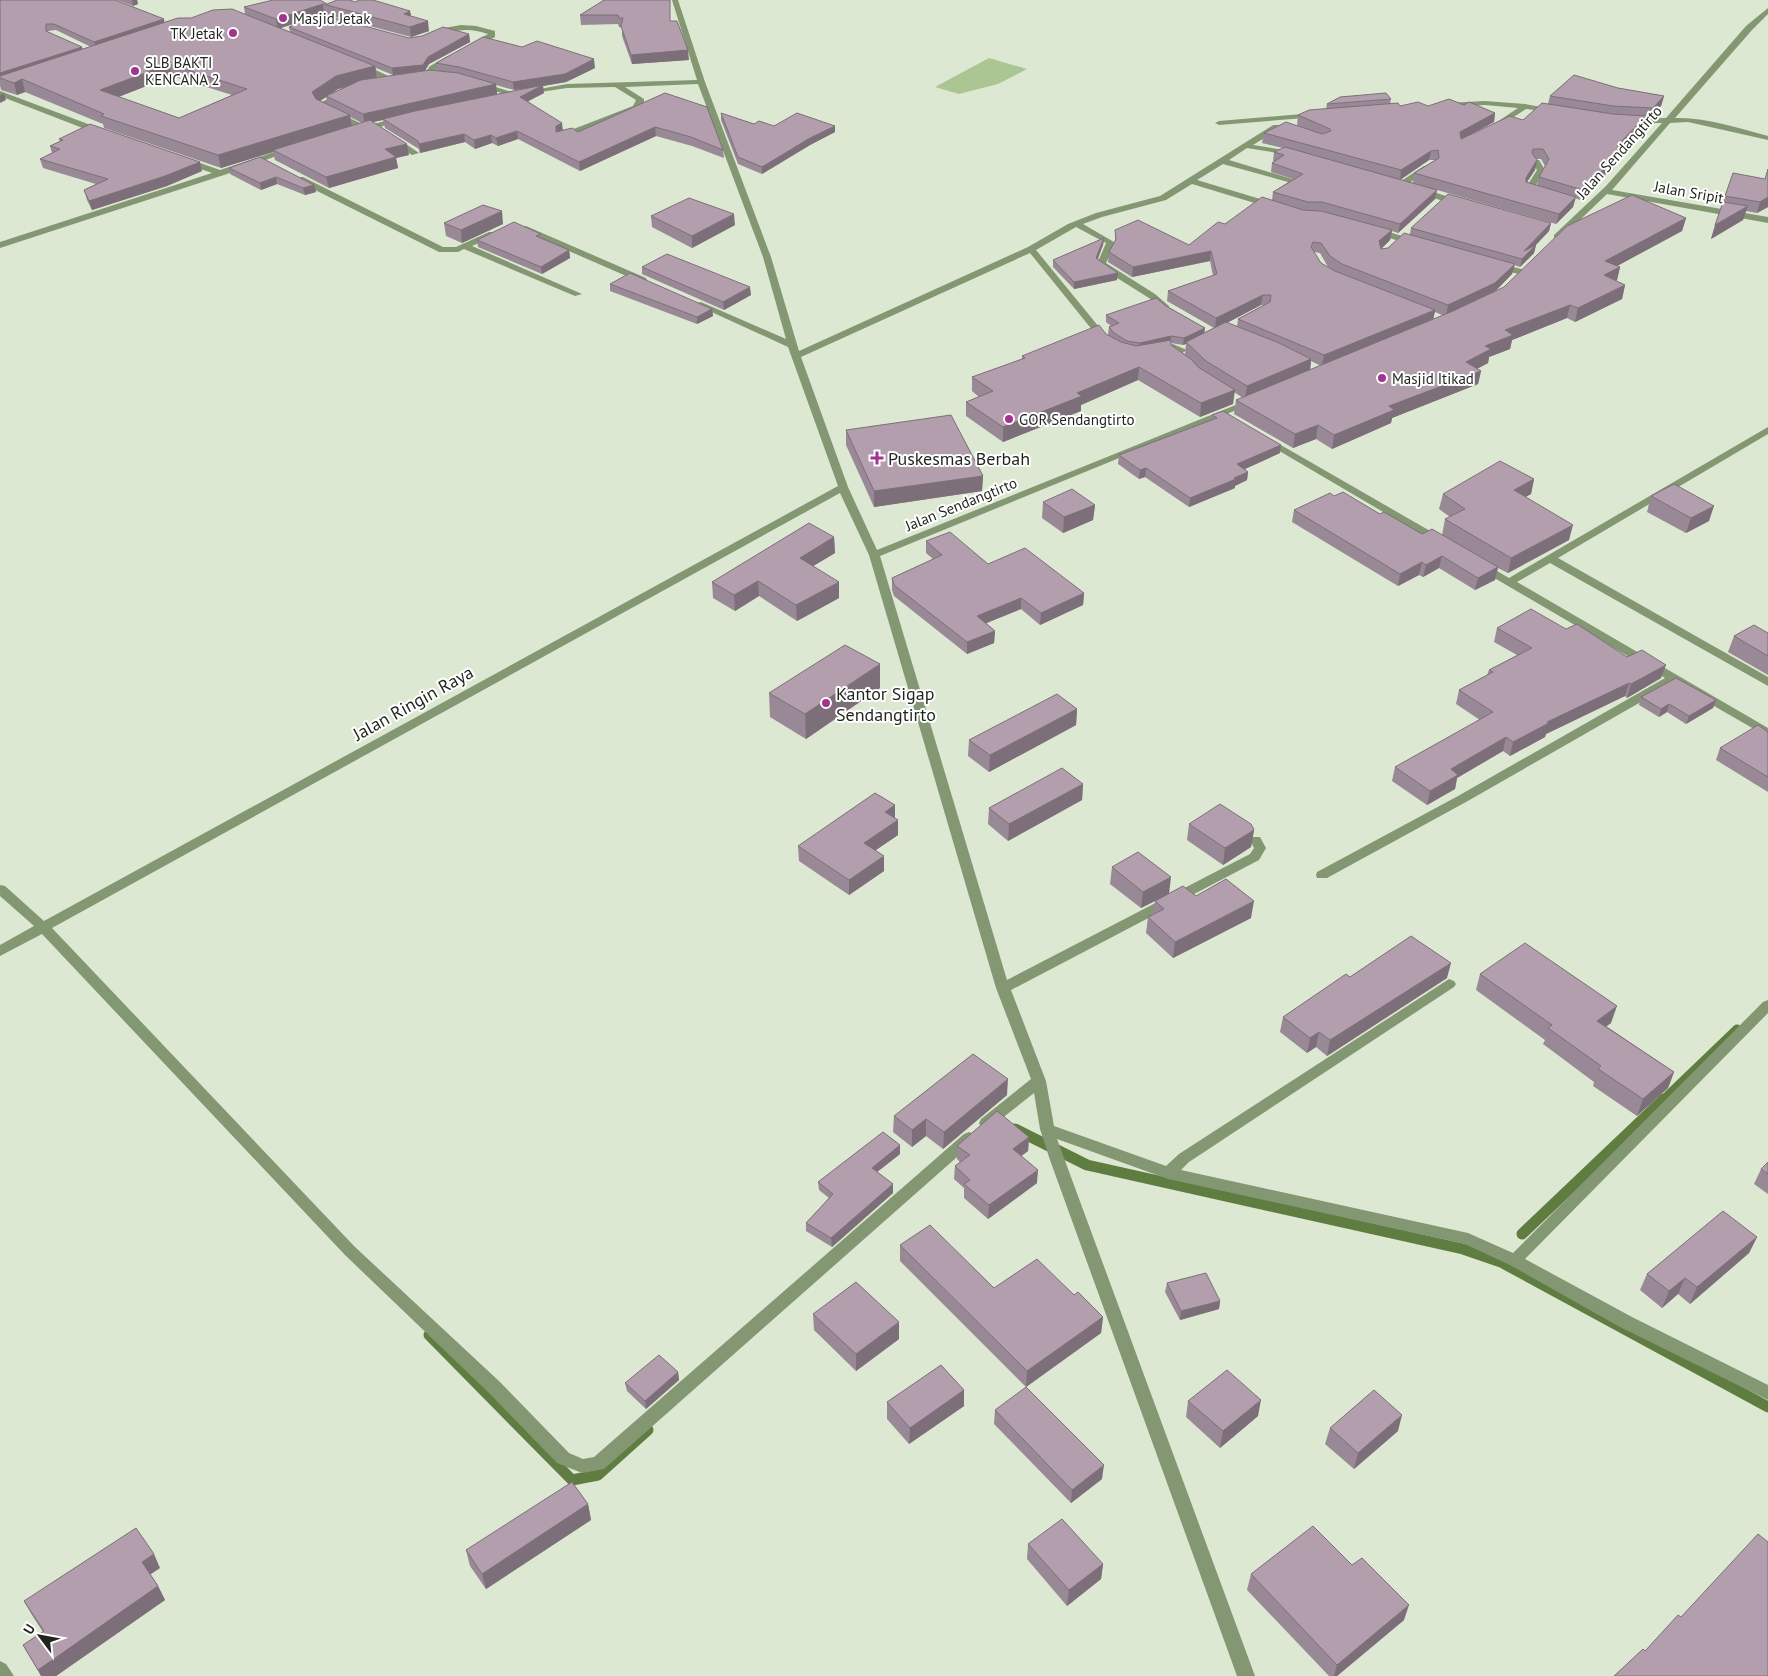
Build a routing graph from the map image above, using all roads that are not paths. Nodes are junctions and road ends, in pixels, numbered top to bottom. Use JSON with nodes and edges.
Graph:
{"nodes":[{"id":1,"x":675,"y":0,"type":"edge"},
{"id":2,"x":1768,"y":10,"type":"edge"},
{"id":3,"x":424,"y":40,"type":"edge"},
{"id":4,"x":469,"y":48,"type":"edge"},
{"id":5,"x":461,"y":52,"type":"edge"},
{"id":6,"x":356,"y":65,"type":"edge"},
{"id":7,"x":418,"y":76,"type":"edge"},
{"id":8,"x":400,"y":78,"type":"edge"},
{"id":9,"x":391,"y":79,"type":"junction"},
{"id":10,"x":701,"y":82,"type":"junction"},
{"id":11,"x":470,"y":83,"type":"edge"},
{"id":12,"x":372,"y":84,"type":"edge"},
{"id":13,"x":616,"y":84,"type":"junction"},
{"id":14,"x":346,"y":92,"type":"edge"},
{"id":15,"x":0,"y":93,"type":"edge"},
{"id":16,"x":514,"y":94,"type":"junction"},
{"id":17,"x":496,"y":98,"type":"edge"},
{"id":18,"x":1457,"y":104,"type":"junction"},
{"id":19,"x":1437,"y":106,"type":"edge"},
{"id":20,"x":1525,"y":106,"type":"junction"},
{"id":21,"x":1558,"y":111,"type":"edge"},
{"id":22,"x":1480,"y":113,"type":"edge"},
{"id":23,"x":1322,"y":114,"type":"edge"},
{"id":24,"x":406,"y":117,"type":"edge"},
{"id":25,"x":1255,"y":118,"type":"junction"},
{"id":26,"x":1618,"y":120,"type":"edge"},
{"id":27,"x":1665,"y":122,"type":"junction"},
{"id":28,"x":1219,"y":123,"type":"dead end"},
{"id":29,"x":373,"y":126,"type":"junction"},
{"id":30,"x":364,"y":129,"type":"junction"},
{"id":31,"x":1487,"y":131,"type":"edge"},
{"id":32,"x":382,"y":132,"type":"edge"},
{"id":33,"x":348,"y":133,"type":"edge"},
{"id":34,"x":108,"y":134,"type":"edge"},
{"id":35,"x":390,"y":137,"type":"edge"},
{"id":36,"x":561,"y":137,"type":"edge"},
{"id":37,"x":1768,"y":138,"type":"edge"},
{"id":38,"x":1247,"y":146,"type":"junction"},
{"id":39,"x":298,"y":148,"type":"edge"},
{"id":40,"x":416,"y":153,"type":"dead end"},
{"id":41,"x":1304,"y":158,"type":"edge"},
{"id":42,"x":178,"y":159,"type":"edge"},
{"id":43,"x":262,"y":159,"type":"junction"},
{"id":44,"x":1223,"y":161,"type":"junction"},
{"id":45,"x":1536,"y":162,"type":"edge"},
{"id":46,"x":270,"y":164,"type":"edge"},
{"id":47,"x":1433,"y":164,"type":"edge"},
{"id":48,"x":221,"y":173,"type":"junction"},
{"id":49,"x":288,"y":173,"type":"edge"},
{"id":50,"x":1192,"y":181,"type":"junction"},
{"id":51,"x":1296,"y":183,"type":"edge"},
{"id":52,"x":1605,"y":191,"type":"junction"},
{"id":53,"x":1551,"y":197,"type":"edge"},
{"id":54,"x":1469,"y":206,"type":"edge"},
{"id":55,"x":1286,"y":210,"type":"edge"},
{"id":56,"x":1768,"y":220,"type":"edge"},
{"id":57,"x":515,"y":224,"type":"edge"},
{"id":58,"x":1076,"y":224,"type":"junction"},
{"id":59,"x":1412,"y":228,"type":"edge"},
{"id":60,"x":502,"y":229,"type":"edge"},
{"id":61,"x":1365,"y":229,"type":"edge"},
{"id":62,"x":1397,"y":242,"type":"junction"},
{"id":63,"x":0,"y":244,"type":"edge"},
{"id":64,"x":1419,"y":244,"type":"edge"},
{"id":65,"x":1549,"y":245,"type":"edge"},
{"id":66,"x":464,"y":246,"type":"junction"},
{"id":67,"x":1031,"y":249,"type":"junction"},
{"id":68,"x":1484,"y":262,"type":"edge"},
{"id":69,"x":1522,"y":272,"type":"edge"},
{"id":70,"x":651,"y":283,"type":"edge"},
{"id":71,"x":578,"y":294,"type":"dead end"},
{"id":72,"x":687,"y":299,"type":"edge"},
{"id":73,"x":1176,"y":314,"type":"edge"},
{"id":74,"x":1115,"y":348,"type":"edge"},
{"id":75,"x":795,"y":350,"type":"junction"},
{"id":76,"x":1184,"y":352,"type":"edge"},
{"id":77,"x":1146,"y":354,"type":"edge"},
{"id":78,"x":1261,"y":398,"type":"edge"},
{"id":79,"x":1221,"y":413,"type":"junction"},
{"id":80,"x":1238,"y":423,"type":"edge"},
{"id":81,"x":1768,"y":430,"type":"edge"},
{"id":82,"x":1255,"y":433,"type":"edge"},
{"id":83,"x":842,"y":487,"type":"junction"},
{"id":84,"x":1450,"y":548,"type":"edge"},
{"id":85,"x":874,"y":555,"type":"junction"},
{"id":86,"x":1550,"y":558,"type":"junction"},
{"id":87,"x":1476,"y":562,"type":"edge"},
{"id":88,"x":1510,"y":582,"type":"junction"},
{"id":89,"x":1674,"y":678,"type":"junction"},
{"id":90,"x":1768,"y":682,"type":"edge"},
{"id":91,"x":1768,"y":733,"type":"edge"},
{"id":92,"x":1256,"y":840,"type":"dead end"},
{"id":93,"x":1322,"y":875,"type":"dead end"},
{"id":94,"x":0,"y":889,"type":"edge"},
{"id":95,"x":43,"y":929,"type":"junction"},
{"id":96,"x":0,"y":951,"type":"edge"},
{"id":97,"x":1449,"y":984,"type":"dead end"},
{"id":98,"x":1003,"y":988,"type":"junction"},
{"id":99,"x":1768,"y":1005,"type":"edge"},
{"id":100,"x":1039,"y":1081,"type":"junction"},
{"id":101,"x":1048,"y":1129,"type":"junction"},
{"id":102,"x":1168,"y":1174,"type":"junction"},
{"id":103,"x":1515,"y":1262,"type":"junction"},
{"id":104,"x":1768,"y":1393,"type":"edge"},
{"id":105,"x":0,"y":1670,"type":"edge"},
{"id":106,"x":5,"y":1676,"type":"edge"},
{"id":107,"x":1246,"y":1676,"type":"edge"}],
"edges":[{"from":1,"to":10,"type":"street"},
{"from":2,"to":27,"type":"street","name":"Jalan Sendangtirto"},
{"from":3,"to":4,"type":"street"},
{"from":5,"to":7,"type":"street"},
{"from":6,"to":9,"type":"street"},
{"from":8,"to":9,"type":"street"},
{"from":9,"to":12,"type":"street"},
{"from":10,"to":13,"type":"street"},
{"from":10,"to":75,"type":"street"},
{"from":11,"to":16,"type":"street"},
{"from":13,"to":16,"type":"street"},
{"from":13,"to":36,"type":"street"},
{"from":14,"to":30,"type":"street"},
{"from":15,"to":34,"type":"street"},
{"from":16,"to":17,"type":"street"},
{"from":18,"to":19,"type":"street"},
{"from":18,"to":20,"type":"street"},
{"from":18,"to":22,"type":"street"},
{"from":20,"to":21,"type":"street"},
{"from":20,"to":31,"type":"street"},
{"from":23,"to":25,"type":"street"},
{"from":24,"to":29,"type":"street"},
{"from":25,"to":28,"type":"street"},
{"from":25,"to":38,"type":"street"},
{"from":26,"to":27,"type":"street"},
{"from":27,"to":37,"type":"street"},
{"from":27,"to":52,"type":"street","name":"Jalan Sendangtirto"},
{"from":29,"to":30,"type":"street"},
{"from":29,"to":32,"type":"street"},
{"from":30,"to":33,"type":"street"},
{"from":35,"to":40,"type":"street"},
{"from":38,"to":41,"type":"street"},
{"from":38,"to":44,"type":"street"},
{"from":39,"to":43,"type":"street"},
{"from":42,"to":48,"type":"street"},
{"from":43,"to":46,"type":"street"},
{"from":43,"to":48,"type":"street"},
{"from":44,"to":50,"type":"street"},
{"from":44,"to":51,"type":"street"},
{"from":45,"to":53,"type":"street"},
{"from":47,"to":54,"type":"street"},
{"from":48,"to":63,"type":"street"},
{"from":49,"to":66,"type":"street"},
{"from":50,"to":55,"type":"street"},
{"from":50,"to":58,"type":"street"},
{"from":52,"to":56,"type":"street","name":"Jalan Sripit"},
{"from":52,"to":65,"type":"street","name":"Jalan Sendangtirto"},
{"from":57,"to":70,"type":"street"},
{"from":58,"to":67,"type":"street"},
{"from":58,"to":73,"type":"street"},
{"from":59,"to":62,"type":"street"},
{"from":60,"to":66,"type":"street"},
{"from":61,"to":62,"type":"street"},
{"from":62,"to":64,"type":"street"},
{"from":66,"to":71,"type":"street"},
{"from":67,"to":74,"type":"street"},
{"from":67,"to":75,"type":"street"},
{"from":68,"to":69,"type":"street"},
{"from":72,"to":75,"type":"street"},
{"from":75,"to":83,"type":"street"},
{"from":76,"to":77,"type":"street"},
{"from":78,"to":79,"type":"street","name":"Jalan Sendangtirto"},
{"from":79,"to":80,"type":"street"},
{"from":79,"to":85,"type":"street","name":"Jalan Sendangtirto"},
{"from":81,"to":86,"type":"street"},
{"from":82,"to":84,"type":"street"},
{"from":83,"to":85,"type":"street"},
{"from":83,"to":95,"type":"street","name":"Jalan Ringin Raya"},
{"from":85,"to":98,"type":"street"},
{"from":86,"to":88,"type":"street"},
{"from":86,"to":90,"type":"street"},
{"from":87,"to":88,"type":"street"},
{"from":88,"to":89,"type":"street"},
{"from":89,"to":91,"type":"street"},
{"from":89,"to":93,"type":"street"},
{"from":92,"to":98,"type":"street"},
{"from":94,"to":95,"type":"street"},
{"from":95,"to":96,"type":"street","name":"Jalan Ringin Raya"},
{"from":95,"to":100,"type":"street"},
{"from":97,"to":102,"type":"street"},
{"from":98,"to":100,"type":"street"},
{"from":99,"to":103,"type":"street"},
{"from":100,"to":101,"type":"street"},
{"from":101,"to":102,"type":"street"},
{"from":101,"to":107,"type":"street"},
{"from":102,"to":103,"type":"street"},
{"from":103,"to":104,"type":"street"},
{"from":105,"to":106,"type":"street"}]}
